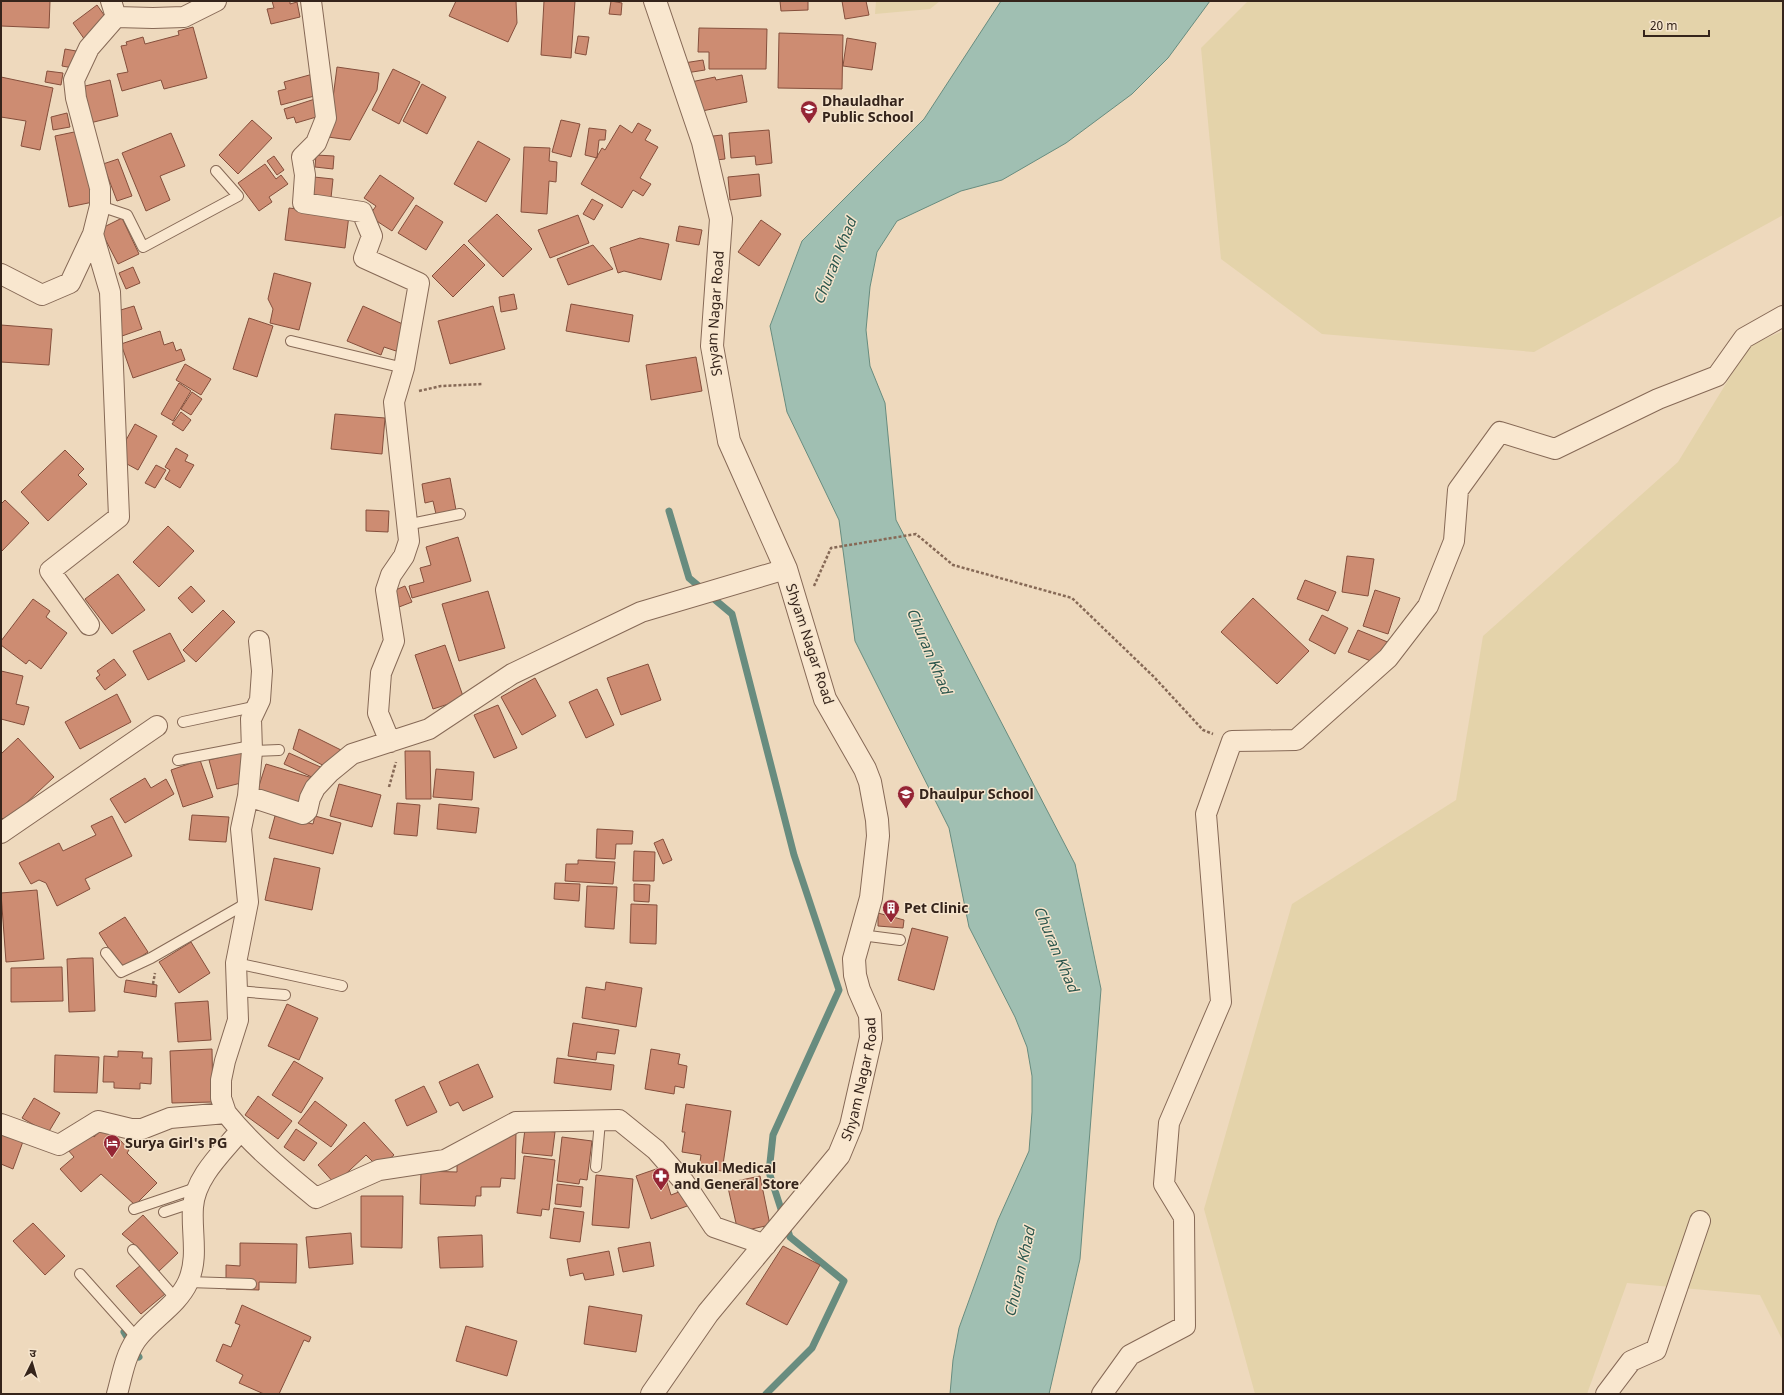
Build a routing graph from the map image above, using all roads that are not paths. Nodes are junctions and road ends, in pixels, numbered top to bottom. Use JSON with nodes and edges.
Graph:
{"nodes":[{"id":1,"x":216,"y":1,"type":"edge"},
{"id":2,"x":311,"y":1,"type":"edge"},
{"id":3,"x":655,"y":1,"type":"edge"},
{"id":4,"x":114,"y":9,"type":"edge"},
{"id":5,"x":216,"y":171,"type":"dead end"},
{"id":6,"x":100,"y":206,"type":"junction"},
{"id":7,"x":93,"y":234,"type":"junction"},
{"id":8,"x":1,"y":274,"type":"edge"},
{"id":9,"x":1783,"y":316,"type":"edge"},
{"id":10,"x":291,"y":341,"type":"dead end"},
{"id":11,"x":404,"y":368,"type":"junction"},
{"id":12,"x":460,"y":514,"type":"dead end"},
{"id":13,"x":406,"y":525,"type":"junction"},
{"id":14,"x":786,"y":569,"type":"junction"},
{"id":15,"x":89,"y":625,"type":"dead end"},
{"id":16,"x":259,"y":641,"type":"dead end"},
{"id":17,"x":258,"y":706,"type":"junction"},
{"id":18,"x":183,"y":722,"type":"dead end"},
{"id":19,"x":157,"y":726,"type":"dead end"},
{"id":20,"x":390,"y":742,"type":"junction"},
{"id":21,"x":252,"y":748,"type":"junction"},
{"id":22,"x":279,"y":750,"type":"dead end"},
{"id":23,"x":178,"y":760,"type":"dead end"},
{"id":24,"x":248,"y":796,"type":"junction"},
{"id":25,"x":1,"y":833,"type":"edge"},
{"id":26,"x":247,"y":908,"type":"junction"},
{"id":27,"x":861,"y":935,"type":"junction"},
{"id":28,"x":900,"y":940,"type":"dead end"},
{"id":29,"x":106,"y":953,"type":"dead end"},
{"id":30,"x":236,"y":963,"type":"junction"},
{"id":31,"x":342,"y":986,"type":"dead end"},
{"id":32,"x":237,"y":991,"type":"junction"},
{"id":33,"x":285,"y":995,"type":"dead end"},
{"id":34,"x":226,"y":1113,"type":"junction"},
{"id":35,"x":600,"y":1120,"type":"junction"},
{"id":36,"x":1,"y":1124,"type":"edge"},
{"id":37,"x":240,"y":1130,"type":"junction"},
{"id":38,"x":596,"y":1167,"type":"dead end"},
{"id":39,"x":197,"y":1194,"type":"junction"},
{"id":40,"x":134,"y":1209,"type":"dead end"},
{"id":41,"x":164,"y":1212,"type":"dead end"},
{"id":42,"x":1700,"y":1222,"type":"dead end"},
{"id":43,"x":766,"y":1245,"type":"junction"},
{"id":44,"x":133,"y":1250,"type":"dead end"},
{"id":45,"x":80,"y":1274,"type":"dead end"},
{"id":46,"x":188,"y":1282,"type":"junction"},
{"id":47,"x":251,"y":1284,"type":"dead end"},
{"id":48,"x":176,"y":1300,"type":"junction"},
{"id":49,"x":138,"y":1338,"type":"junction"},
{"id":50,"x":117,"y":1394,"type":"edge"},
{"id":51,"x":652,"y":1394,"type":"edge"},
{"id":52,"x":1102,"y":1394,"type":"edge"},
{"id":53,"x":1606,"y":1394,"type":"edge"}],
"edges":[{"from":1,"to":4,"type":"street"},
{"from":2,"to":11,"type":"street"},
{"from":3,"to":14,"type":"street","name":"Shyam Nagar Road"},
{"from":4,"to":6,"type":"street"},
{"from":5,"to":6,"type":"lane"},
{"from":6,"to":7,"type":"street"},
{"from":7,"to":8,"type":"street"},
{"from":7,"to":15,"type":"street"},
{"from":9,"to":52,"type":"street"},
{"from":10,"to":11,"type":"lane"},
{"from":11,"to":13,"type":"street"},
{"from":12,"to":13,"type":"lane"},
{"from":13,"to":20,"type":"street"},
{"from":14,"to":20,"type":"street"},
{"from":14,"to":27,"type":"street","name":"Shyam Nagar Road"},
{"from":16,"to":17,"type":"street"},
{"from":17,"to":18,"type":"lane"},
{"from":17,"to":21,"type":"street"},
{"from":19,"to":25,"type":"street"},
{"from":20,"to":24,"type":"street"},
{"from":21,"to":22,"type":"lane"},
{"from":21,"to":23,"type":"lane"},
{"from":21,"to":24,"type":"street"},
{"from":24,"to":26,"type":"street"},
{"from":26,"to":29,"type":"lane"},
{"from":26,"to":30,"type":"street"},
{"from":27,"to":28,"type":"lane"},
{"from":27,"to":43,"type":"street","name":"Shyam Nagar Road"},
{"from":30,"to":31,"type":"lane"},
{"from":30,"to":32,"type":"street"},
{"from":32,"to":33,"type":"lane"},
{"from":32,"to":34,"type":"street"},
{"from":34,"to":36,"type":"street"},
{"from":34,"to":37,"type":"street"},
{"from":35,"to":37,"type":"street"},
{"from":35,"to":38,"type":"lane"},
{"from":35,"to":43,"type":"street"},
{"from":37,"to":39,"type":"street"},
{"from":39,"to":40,"type":"lane"},
{"from":39,"to":41,"type":"lane"},
{"from":39,"to":46,"type":"street"},
{"from":42,"to":53,"type":"street"},
{"from":43,"to":51,"type":"street","name":"Shyam Nagar Road"},
{"from":44,"to":48,"type":"lane"},
{"from":45,"to":49,"type":"lane"},
{"from":46,"to":47,"type":"lane"},
{"from":46,"to":48,"type":"street"},
{"from":48,"to":49,"type":"street"},
{"from":49,"to":50,"type":"street"}]}
